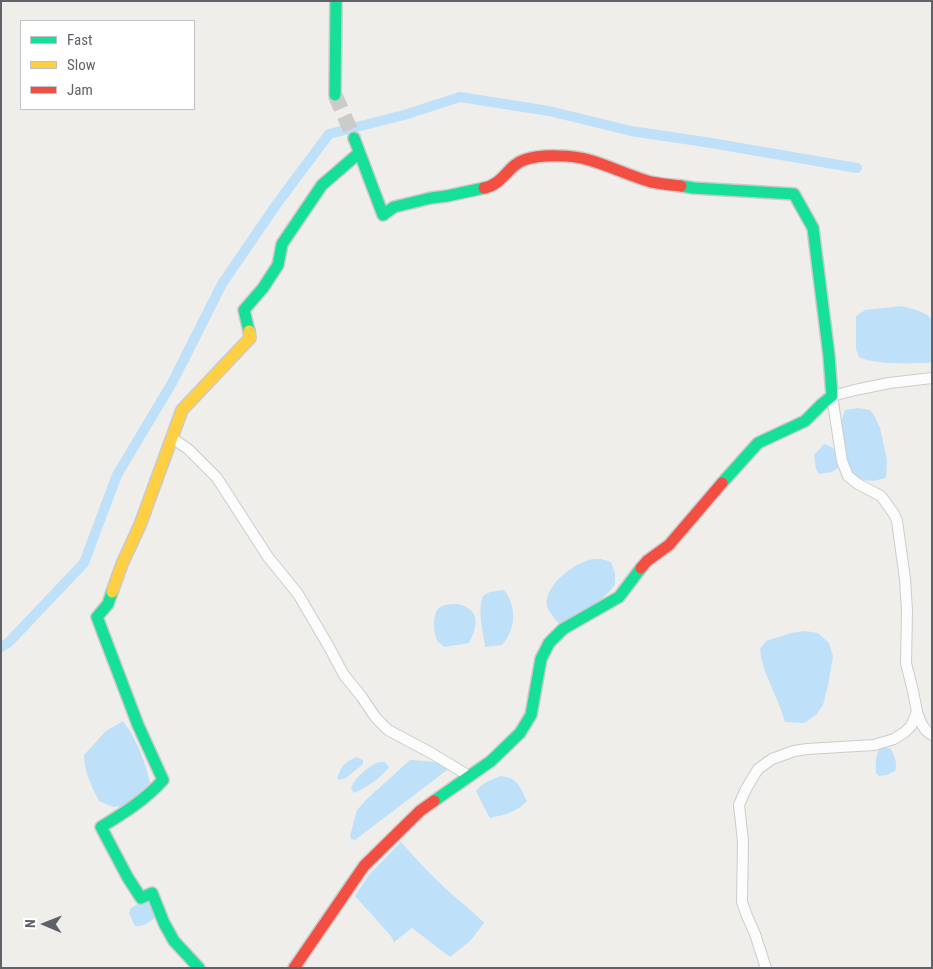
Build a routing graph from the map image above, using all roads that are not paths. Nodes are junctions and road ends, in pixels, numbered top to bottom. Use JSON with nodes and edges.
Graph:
{"nodes":[{"id":1,"x":336,"y":1,"type":"edge"},
{"id":2,"x":335,"y":95,"type":"tunnel mouth"},
{"id":3,"x":354,"y":138,"type":"tunnel mouth"},
{"id":4,"x":360,"y":153,"type":"junction"},
{"id":5,"x":932,"y":378,"type":"edge"},
{"id":6,"x":832,"y":396,"type":"junction"},
{"id":7,"x":172,"y":438,"type":"junction"},
{"id":8,"x":916,"y":712,"type":"junction"},
{"id":9,"x":932,"y":735,"type":"edge"},
{"id":10,"x":469,"y":776,"type":"junction"},
{"id":11,"x":199,"y":968,"type":"edge"},
{"id":12,"x":294,"y":968,"type":"edge"},
{"id":13,"x":766,"y":968,"type":"edge"}],
"edges":[{"from":1,"to":2,"type":"street"},
{"from":3,"to":4,"type":"street"},
{"from":4,"to":6,"type":"street"},
{"from":4,"to":7,"type":"street"},
{"from":5,"to":6,"type":"street"},
{"from":6,"to":8,"type":"street"},
{"from":6,"to":10,"type":"street"},
{"from":7,"to":10,"type":"street"},
{"from":7,"to":11,"type":"street"},
{"from":8,"to":9,"type":"street"},
{"from":8,"to":13,"type":"street"},
{"from":10,"to":12,"type":"street"}]}
